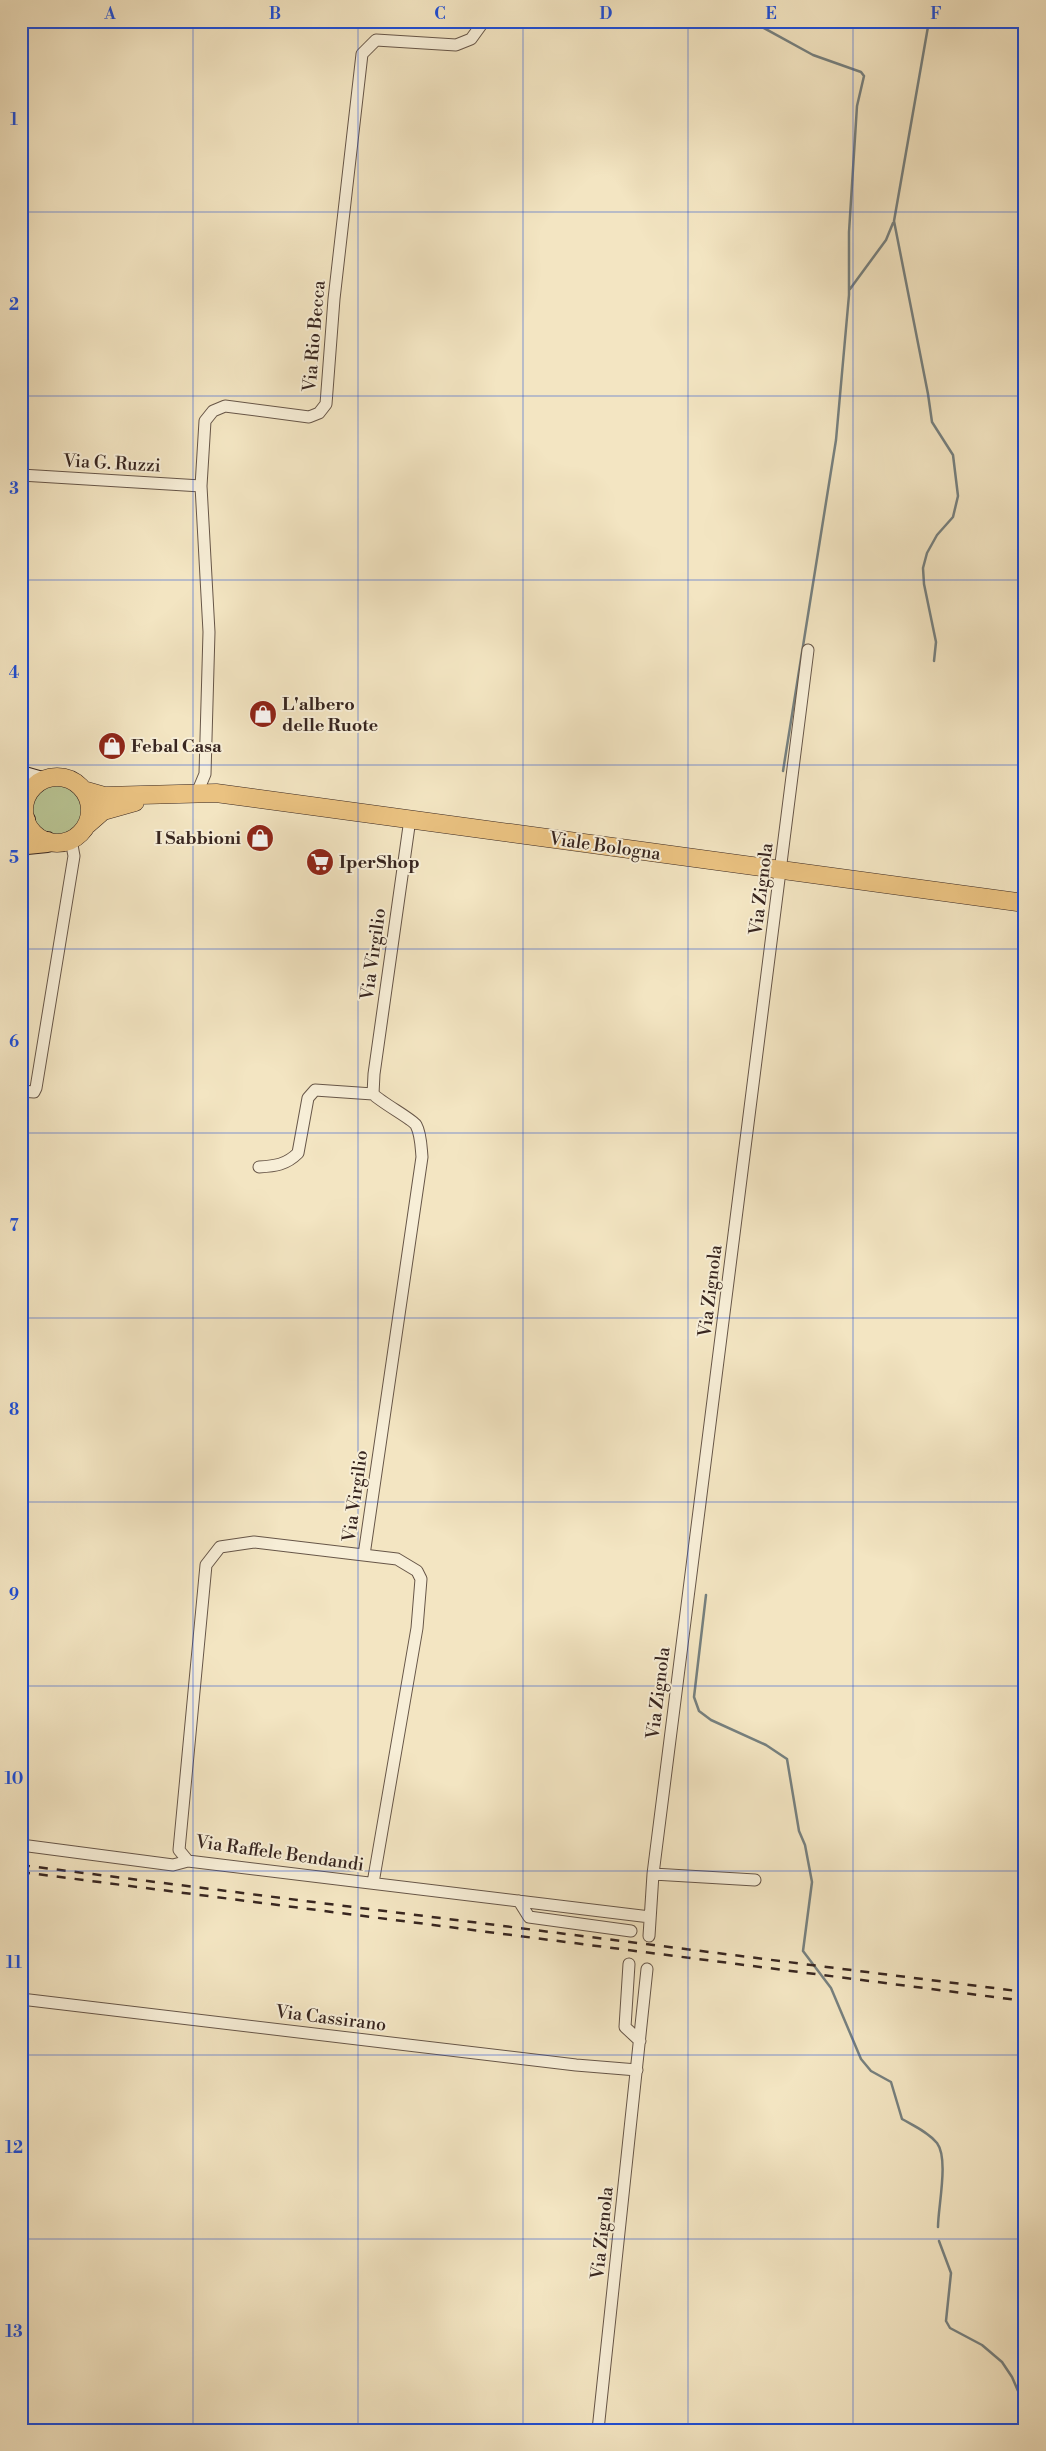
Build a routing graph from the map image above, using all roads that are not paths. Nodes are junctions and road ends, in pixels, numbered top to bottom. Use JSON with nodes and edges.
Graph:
{"nodes":[{"id":1,"x":484,"y":21,"type":"edge"},
{"id":2,"x":21,"y":475,"type":"edge"},
{"id":3,"x":201,"y":486,"type":"junction"},
{"id":4,"x":808,"y":650,"type":"dead end"},
{"id":5,"x":21,"y":774,"type":"edge"},
{"id":6,"x":42,"y":780,"type":"junction"},
{"id":7,"x":83,"y":790,"type":"junction"},
{"id":8,"x":191,"y":793,"type":"junction"},
{"id":9,"x":23,"y":812,"type":"edge"},
{"id":10,"x":410,"y":819,"type":"junction"},
{"id":11,"x":87,"y":825,"type":"junction"},
{"id":12,"x":71,"y":840,"type":"junction"},
{"id":13,"x":47,"y":842,"type":"junction"},
{"id":14,"x":21,"y":847,"type":"edge"},
{"id":15,"x":781,"y":870,"type":"junction"},
{"id":16,"x":1025,"y":903,"type":"edge"},
{"id":17,"x":21,"y":1091,"type":"edge"},
{"id":18,"x":373,"y":1094,"type":"junction"},
{"id":19,"x":259,"y":1167,"type":"dead end"},
{"id":20,"x":364,"y":1555,"type":"junction"},
{"id":21,"x":21,"y":1845,"type":"edge"},
{"id":22,"x":188,"y":1861,"type":"junction"},
{"id":23,"x":653,"y":1874,"type":"junction"},
{"id":24,"x":755,"y":1880,"type":"dead end"},
{"id":25,"x":373,"y":1883,"type":"junction"},
{"id":26,"x":519,"y":1901,"type":"junction"},
{"id":27,"x":650,"y":1917,"type":"junction"},
{"id":28,"x":631,"y":1931,"type":"dead end"},
{"id":29,"x":649,"y":1936,"type":"dead end"},
{"id":30,"x":629,"y":1964,"type":"dead end"},
{"id":31,"x":647,"y":1968,"type":"dead end"},
{"id":32,"x":21,"y":1999,"type":"edge"},
{"id":33,"x":640,"y":2041,"type":"junction"},
{"id":34,"x":637,"y":2070,"type":"junction"},
{"id":35,"x":598,"y":2430,"type":"edge"}],
"edges":[{"from":1,"to":3,"type":"street","name":"Via Rio Becca"},
{"from":2,"to":3,"type":"street","name":"Via G. Ruzzi"},
{"from":3,"to":8,"type":"street","name":"Via Rio Becca"},
{"from":4,"to":15,"type":"street","name":"Via Zignola"},
{"from":5,"to":6,"type":"main road"},
{"from":6,"to":7,"type":"main road"},
{"from":6,"to":9,"type":"main road"},
{"from":7,"to":8,"type":"main road"},
{"from":7,"to":11,"type":"main road"},
{"from":8,"to":10,"type":"main road","name":"Viale Bologna"},
{"from":8,"to":11,"type":"main road"},
{"from":9,"to":13,"type":"main road"},
{"from":10,"to":15,"type":"main road","name":"Viale Bologna"},
{"from":10,"to":18,"type":"street","name":"Via Virgilio"},
{"from":11,"to":12,"type":"main road"},
{"from":12,"to":13,"type":"main road"},
{"from":12,"to":17,"type":"street"},
{"from":13,"to":14,"type":"highway"},
{"from":15,"to":16,"type":"main road","name":"Viale Bologna"},
{"from":15,"to":23,"type":"street","name":"Via Zignola"},
{"from":18,"to":19,"type":"street"},
{"from":18,"to":20,"type":"street","name":"Via Virgilio"},
{"from":20,"to":22,"type":"street","name":"Via Raffele Bendandi"},
{"from":20,"to":25,"type":"street","name":"Via Virgilio"},
{"from":21,"to":22,"type":"street"},
{"from":22,"to":25,"type":"street","name":"Via Raffele Bendandi"},
{"from":23,"to":24,"type":"street"},
{"from":23,"to":27,"type":"street","name":"Via Zignola"},
{"from":25,"to":26,"type":"street","name":"Via Raffele Bendandi"},
{"from":26,"to":27,"type":"street","name":"Via Raffele Bendandi"},
{"from":26,"to":28,"type":"street"},
{"from":27,"to":29,"type":"street","name":"Via Zignola"},
{"from":30,"to":33,"type":"street"},
{"from":31,"to":33,"type":"street","name":"Via Zignola"},
{"from":32,"to":34,"type":"street","name":"Via Cassirano"},
{"from":33,"to":34,"type":"street","name":"Via Zignola"},
{"from":34,"to":35,"type":"street","name":"Via Zignola"}]}
